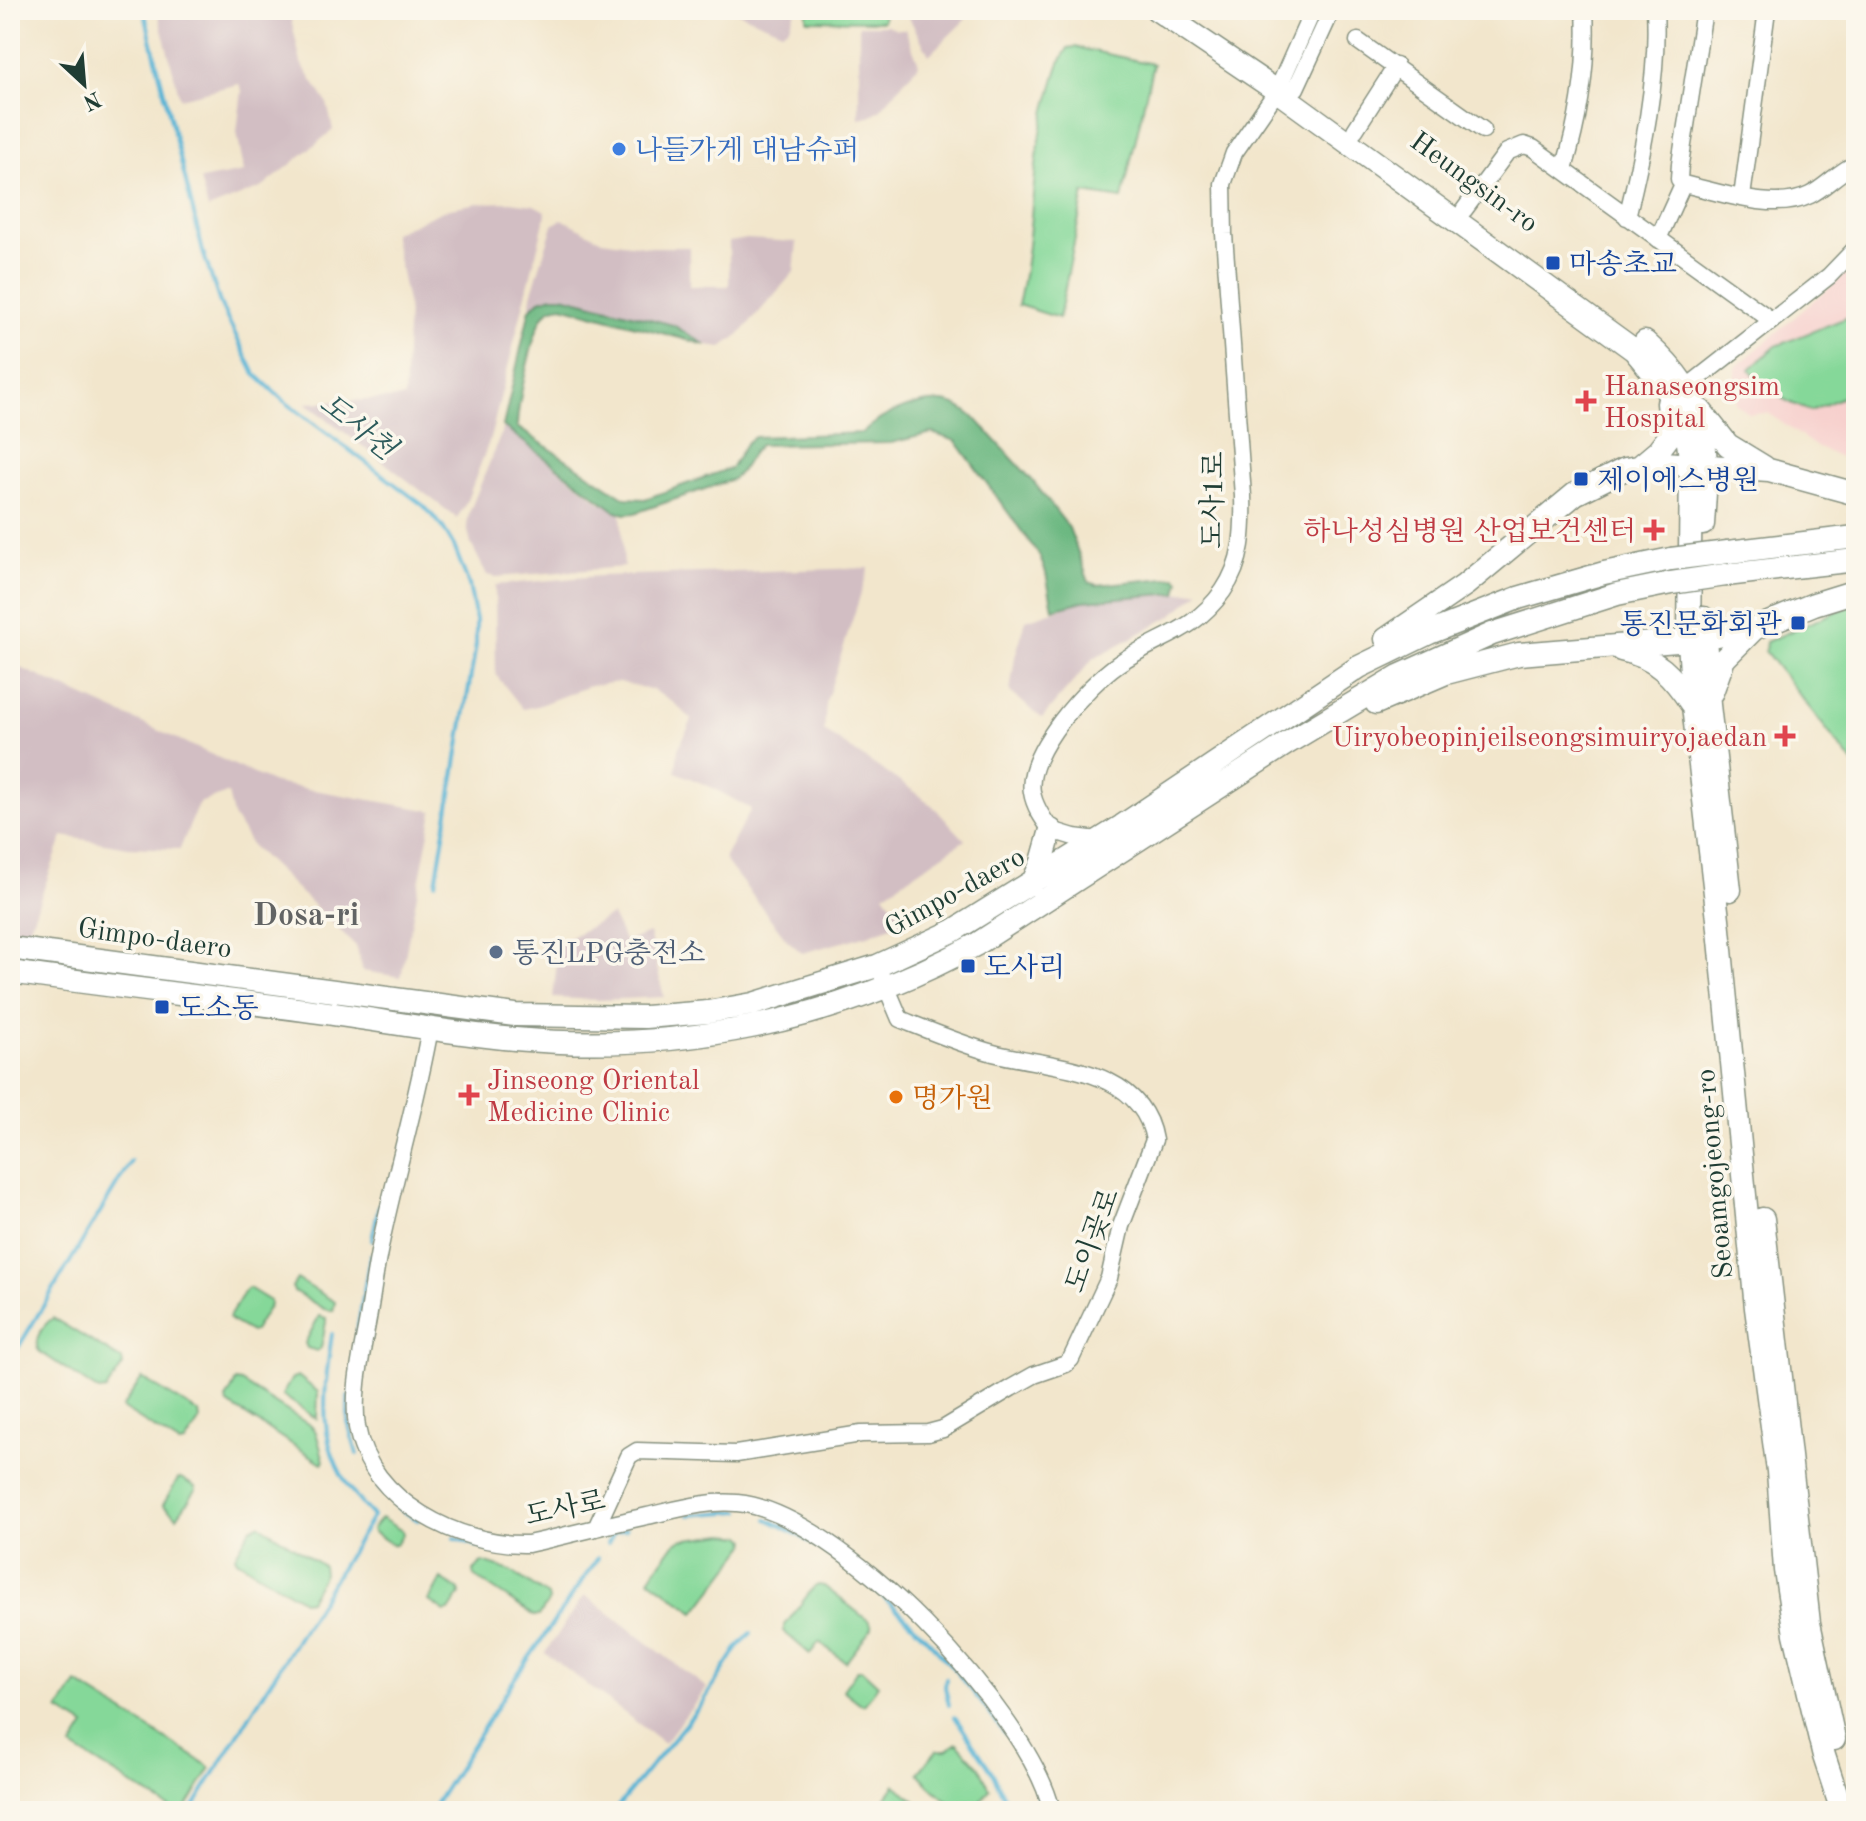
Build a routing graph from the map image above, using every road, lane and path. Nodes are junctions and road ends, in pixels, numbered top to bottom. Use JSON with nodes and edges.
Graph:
{"nodes":[{"id":1,"x":1157,"y":10,"type":"edge"},
{"id":2,"x":1313,"y":10,"type":"edge"},
{"id":3,"x":1332,"y":10,"type":"edge"},
{"id":4,"x":1585,"y":10,"type":"edge"},
{"id":5,"x":1655,"y":10,"type":"edge"},
{"id":6,"x":1704,"y":10,"type":"edge"},
{"id":7,"x":1767,"y":10,"type":"edge"},
{"id":8,"x":1180,"y":14,"type":"edge"},
{"id":9,"x":1358,"y":41,"type":"dead end"},
{"id":10,"x":1396,"y":66,"type":"junction"},
{"id":11,"x":1285,"y":86,"type":"junction"},
{"id":12,"x":1355,"y":130,"type":"junction"},
{"id":13,"x":1483,"y":130,"type":"dead end"},
{"id":14,"x":1856,"y":164,"type":"edge"},
{"id":15,"x":1564,"y":169,"type":"junction"},
{"id":16,"x":1683,"y":184,"type":"junction"},
{"id":17,"x":1742,"y":197,"type":"junction"},
{"id":18,"x":1464,"y":210,"type":"junction"},
{"id":19,"x":1627,"y":217,"type":"junction"},
{"id":20,"x":1658,"y":239,"type":"junction"},
{"id":21,"x":1856,"y":248,"type":"edge"},
{"id":22,"x":1771,"y":320,"type":"junction"},
{"id":23,"x":1682,"y":392,"type":"junction"},
{"id":24,"x":1699,"y":465,"type":"junction"},
{"id":25,"x":1638,"y":467,"type":"junction"},
{"id":26,"x":1769,"y":470,"type":"junction"},
{"id":27,"x":1856,"y":494,"type":"edge"},
{"id":28,"x":1696,"y":526,"type":"joint"},
{"id":29,"x":1856,"y":537,"type":"edge"},
{"id":30,"x":1856,"y":560,"type":"edge"},
{"id":31,"x":1727,"y":564,"type":"junction"},
{"id":32,"x":1856,"y":591,"type":"edge"},
{"id":33,"x":1756,"y":628,"type":"junction"},
{"id":34,"x":1696,"y":638,"type":"junction"},
{"id":35,"x":1604,"y":646,"type":"junction"},
{"id":36,"x":1701,"y":705,"type":"junction"},
{"id":37,"x":1284,"y":717,"type":"junction"},
{"id":38,"x":1302,"y":735,"type":"junction"},
{"id":39,"x":1051,"y":830,"type":"junction"},
{"id":40,"x":1098,"y":840,"type":"junction"},
{"id":41,"x":1032,"y":884,"type":"junction"},
{"id":42,"x":10,"y":948,"type":"edge"},
{"id":43,"x":877,"y":966,"type":"junction"},
{"id":44,"x":10,"y":972,"type":"edge"},
{"id":45,"x":887,"y":988,"type":"junction"},
{"id":46,"x":430,"y":1028,"type":"junction"},
{"id":47,"x":596,"y":1528,"type":"junction"},
{"id":48,"x":1052,"y":1811,"type":"edge"},
{"id":49,"x":1842,"y":1811,"type":"edge"},
{"id":50,"x":1854,"y":1811,"type":"edge"}],
"edges":[{"from":1,"to":8,"type":"main road","name":"Heungsin-ro"},
{"from":2,"to":11,"type":"street"},
{"from":3,"to":11,"type":"street"},
{"from":4,"to":15,"type":"street"},
{"from":5,"to":19,"type":"street"},
{"from":6,"to":16,"type":"street"},
{"from":7,"to":17,"type":"street"},
{"from":8,"to":11,"type":"main road","name":"Heungsin-ro"},
{"from":9,"to":10,"type":"street"},
{"from":10,"to":12,"type":"street"},
{"from":10,"to":13,"type":"street"},
{"from":11,"to":12,"type":"main road","name":"Heungsin-ro"},
{"from":11,"to":23,"type":"main road","name":"Heungsin-ro"},
{"from":11,"to":39,"type":"street","name":"도사1로"},
{"from":12,"to":18,"type":"main road","name":"Heungsin-ro"},
{"from":14,"to":17,"type":"street"},
{"from":15,"to":18,"type":"street"},
{"from":15,"to":19,"type":"street"},
{"from":16,"to":17,"type":"street"},
{"from":16,"to":20,"type":"street"},
{"from":18,"to":23,"type":"main road","name":"Heungsin-ro"},
{"from":19,"to":20,"type":"street"},
{"from":20,"to":22,"type":"street"},
{"from":21,"to":22,"type":"street"},
{"from":22,"to":23,"type":"street"},
{"from":23,"to":24,"type":"main road","name":"Heungsin-ro"},
{"from":23,"to":24,"type":"main road","name":"Heungsin-ro"},
{"from":23,"to":25,"type":"main road"},
{"from":23,"to":26,"type":"main road"},
{"from":24,"to":25,"type":"main road"},
{"from":24,"to":26,"type":"main road"},
{"from":24,"to":28,"type":"main road","name":"Heungsin-ro"},
{"from":25,"to":37,"type":"main road"},
{"from":26,"to":27,"type":"main road"},
{"from":28,"to":34,"type":"main road","name":"Seoamgojeong-ro"},
{"from":29,"to":31,"type":"main road","name":"Gimpo-daero"},
{"from":30,"to":31,"type":"main road","name":"Gimpo-daero"},
{"from":31,"to":37,"type":"main road","name":"Gimpo-daero","bridge":true},
{"from":31,"to":38,"type":"main road","name":"Gimpo-daero","bridge":true},
{"from":32,"to":33,"type":"main road"},
{"from":33,"to":34,"type":"main road"},
{"from":33,"to":36,"type":"main road"},
{"from":34,"to":35,"type":"main road"},
{"from":34,"to":36,"type":"main road","name":"Seoamgojeong-ro"},
{"from":35,"to":36,"type":"main road"},
{"from":35,"to":38,"type":"main road"},
{"from":36,"to":49,"type":"main road","name":"Seoamgojeong-ro"},
{"from":36,"to":50,"type":"main road","name":"Seoamgojeong-ro"},
{"from":37,"to":40,"type":"main road","name":"Gimpo-daero"},
{"from":38,"to":45,"type":"main road","name":"Gimpo-daero"},
{"from":39,"to":40,"type":"street"},
{"from":39,"to":41,"type":"main road"},
{"from":40,"to":41,"type":"main road","name":"Gimpo-daero"},
{"from":41,"to":43,"type":"main road","name":"Gimpo-daero"},
{"from":42,"to":43,"type":"main road","name":"Gimpo-daero"},
{"from":43,"to":45,"type":"street","name":"도이곶로"},
{"from":44,"to":46,"type":"main road","name":"Gimpo-daero"},
{"from":45,"to":46,"type":"main road","name":"Gimpo-daero"},
{"from":45,"to":47,"type":"street","name":"도이곶로"},
{"from":46,"to":47,"type":"street","name":"도사로"},
{"from":47,"to":48,"type":"street","name":"도사로"}]}
